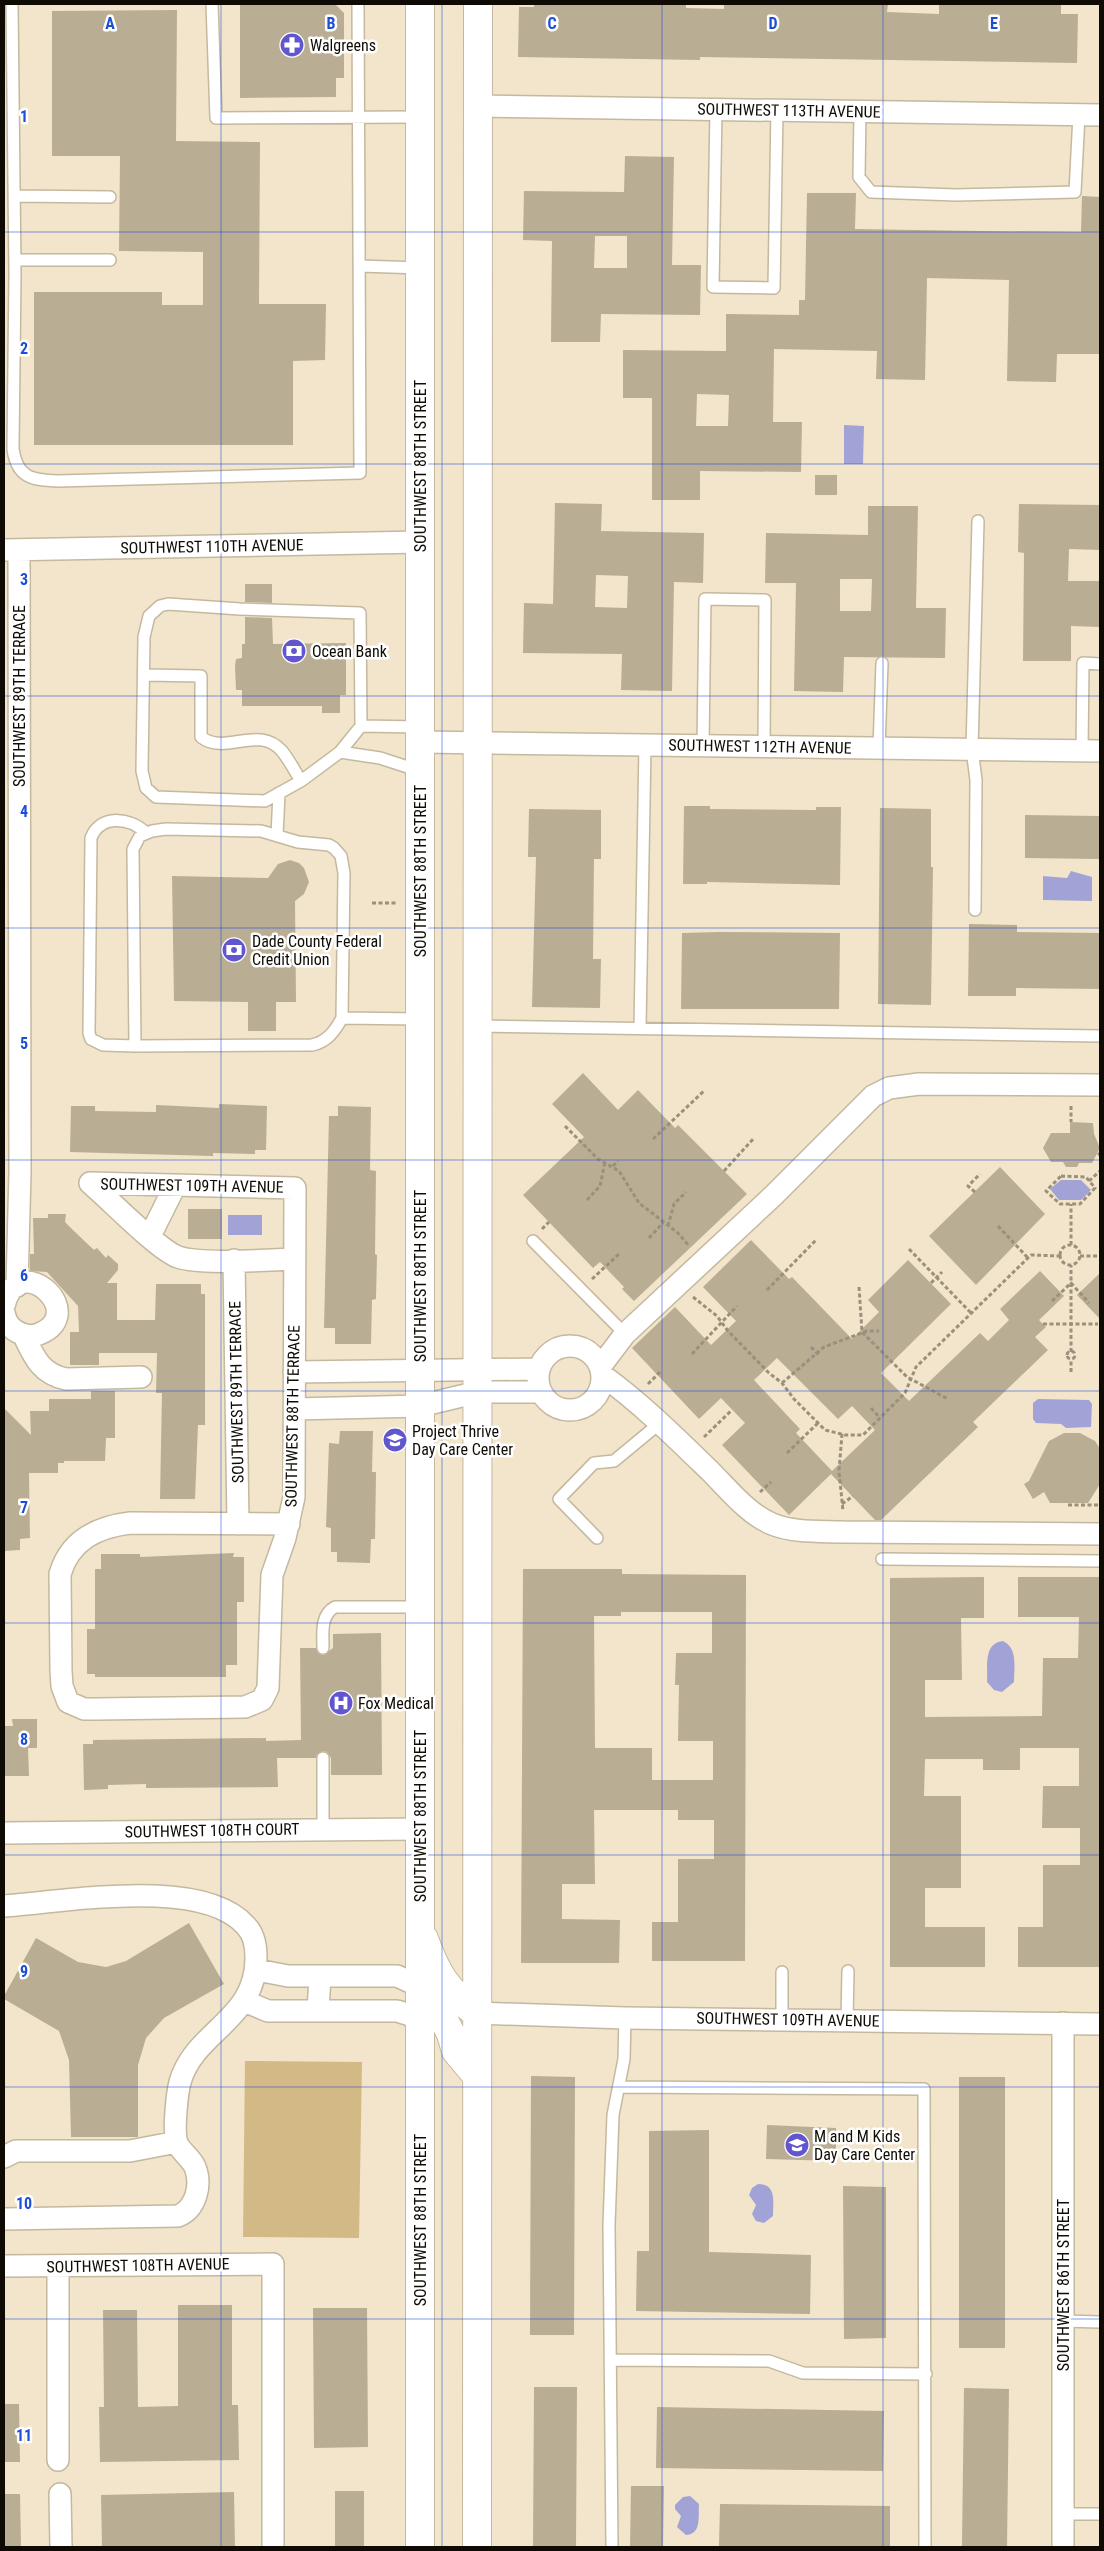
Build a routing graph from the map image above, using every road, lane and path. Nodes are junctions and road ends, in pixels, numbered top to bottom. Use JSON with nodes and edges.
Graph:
{"nodes":[{"id":1,"x":12,"y":4,"type":"edge"},
{"id":2,"x":212,"y":4,"type":"edge"},
{"id":3,"x":358,"y":4,"type":"edge"},
{"id":4,"x":420,"y":4,"type":"edge"},
{"id":5,"x":478,"y":4,"type":"edge"},
{"id":6,"x":477,"y":106,"type":"junction"},
{"id":7,"x":716,"y":108,"type":"junction"},
{"id":8,"x":777,"y":109,"type":"junction"},
{"id":9,"x":860,"y":111,"type":"junction"},
{"id":10,"x":1079,"y":115,"type":"junction"},
{"id":11,"x":1100,"y":116,"type":"edge"},
{"id":12,"x":358,"y":117,"type":"junction"},
{"id":13,"x":420,"y":117,"type":"junction"},
{"id":14,"x":14,"y":196,"type":"junction"},
{"id":15,"x":110,"y":197,"type":"dead end"},
{"id":16,"x":15,"y":260,"type":"junction"},
{"id":17,"x":110,"y":260,"type":"dead end"},
{"id":18,"x":360,"y":266,"type":"junction"},
{"id":19,"x":420,"y":268,"type":"junction"},
{"id":20,"x":978,"y":522,"type":"dead end"},
{"id":21,"x":420,"y":542,"type":"junction"},
{"id":22,"x":11,"y":550,"type":"edge"},
{"id":23,"x":882,"y":663,"type":"dead end"},
{"id":24,"x":1100,"y":664,"type":"edge"},
{"id":25,"x":145,"y":675,"type":"junction"},
{"id":26,"x":361,"y":726,"type":"junction"},
{"id":27,"x":420,"y":734,"type":"junction"},
{"id":28,"x":478,"y":742,"type":"junction"},
{"id":29,"x":645,"y":745,"type":"junction"},
{"id":30,"x":703,"y":746,"type":"junction"},
{"id":31,"x":764,"y":746,"type":"junction"},
{"id":32,"x":879,"y":748,"type":"junction"},
{"id":33,"x":972,"y":749,"type":"junction"},
{"id":34,"x":1091,"y":751,"type":"edge"},
{"id":35,"x":340,"y":752,"type":"junction"},
{"id":36,"x":420,"y":771,"type":"junction"},
{"id":37,"x":300,"y":781,"type":"junction"},
{"id":38,"x":279,"y":793,"type":"junction"},
{"id":39,"x":146,"y":833,"type":"junction"},
{"id":40,"x":277,"y":836,"type":"junction"},
{"id":41,"x":372,"y":903,"type":"dead end"},
{"id":42,"x":396,"y":903,"type":"dead end"},
{"id":43,"x":975,"y":910,"type":"dead end"},
{"id":44,"x":342,"y":1018,"type":"junction"},
{"id":45,"x":420,"y":1019,"type":"junction"},
{"id":46,"x":478,"y":1026,"type":"junction"},
{"id":47,"x":640,"y":1028,"type":"junction"},
{"id":48,"x":1100,"y":1036,"type":"edge"},
{"id":49,"x":135,"y":1046,"type":"junction"},
{"id":50,"x":1100,"y":1084,"type":"edge"},
{"id":51,"x":705,"y":1090,"type":"dead end"},
{"id":52,"x":1071,"y":1114,"type":"dead end"},
{"id":53,"x":1071,"y":1122,"type":"dead end"},
{"id":54,"x":565,"y":1126,"type":"dead end"},
{"id":55,"x":754,"y":1138,"type":"dead end"},
{"id":56,"x":653,"y":1139,"type":"dead end"},
{"id":57,"x":618,"y":1161,"type":"dead end"},
{"id":58,"x":605,"y":1162,"type":"junction"},
{"id":59,"x":612,"y":1166,"type":"junction"},
{"id":60,"x":724,"y":1171,"type":"dead end"},
{"id":61,"x":1100,"y":1171,"type":"edge"},
{"id":62,"x":12,"y":1172,"type":"edge"},
{"id":63,"x":980,"y":1174,"type":"dead end"},
{"id":64,"x":1089,"y":1181,"type":"junction"},
{"id":65,"x":174,"y":1186,"type":"junction"},
{"id":66,"x":295,"y":1188,"type":"joint"},
{"id":67,"x":686,"y":1192,"type":"dead end"},
{"id":68,"x":975,"y":1192,"type":"dead end"},
{"id":69,"x":587,"y":1200,"type":"dead end"},
{"id":70,"x":1071,"y":1204,"type":"junction"},
{"id":71,"x":549,"y":1222,"type":"dead end"},
{"id":72,"x":664,"y":1223,"type":"junction"},
{"id":73,"x":668,"y":1226,"type":"junction"},
{"id":74,"x":998,"y":1226,"type":"dead end"},
{"id":75,"x":150,"y":1236,"type":"junction"},
{"id":76,"x":536,"y":1236,"type":"joint"},
{"id":77,"x":649,"y":1238,"type":"dead end"},
{"id":78,"x":816,"y":1240,"type":"dead end"},
{"id":79,"x":1071,"y":1245,"type":"junction"},
{"id":80,"x":691,"y":1248,"type":"dead end"},
{"id":81,"x":910,"y":1249,"type":"dead end"},
{"id":82,"x":619,"y":1254,"type":"dead end"},
{"id":83,"x":1060,"y":1256,"type":"junction"},
{"id":84,"x":1080,"y":1256,"type":"junction"},
{"id":85,"x":1100,"y":1256,"type":"edge"},
{"id":86,"x":1028,"y":1258,"type":"junction"},
{"id":87,"x":294,"y":1259,"type":"junction"},
{"id":88,"x":234,"y":1260,"type":"junction"},
{"id":89,"x":1071,"y":1265,"type":"junction"},
{"id":90,"x":942,"y":1272,"type":"dead end"},
{"id":91,"x":936,"y":1277,"type":"junction"},
{"id":92,"x":589,"y":1282,"type":"dead end"},
{"id":93,"x":931,"y":1283,"type":"dead end"},
{"id":94,"x":1071,"y":1283,"type":"junction"},
{"id":95,"x":17,"y":1286,"type":"junction"},
{"id":96,"x":859,"y":1287,"type":"dead end"},
{"id":97,"x":687,"y":1290,"type":"dead end"},
{"id":98,"x":767,"y":1290,"type":"dead end"},
{"id":99,"x":1052,"y":1301,"type":"dead end"},
{"id":100,"x":1089,"y":1303,"type":"dead end"},
{"id":101,"x":4,"y":1306,"type":"edge"},
{"id":102,"x":737,"y":1306,"type":"dead end"},
{"id":103,"x":4,"y":1312,"type":"edge"},
{"id":104,"x":972,"y":1314,"type":"junction"},
{"id":105,"x":721,"y":1321,"type":"junction"},
{"id":106,"x":1043,"y":1324,"type":"dead end"},
{"id":107,"x":1071,"y":1324,"type":"junction"},
{"id":108,"x":1098,"y":1324,"type":"dead end"},
{"id":109,"x":879,"y":1331,"type":"dead end"},
{"id":110,"x":862,"y":1332,"type":"junction"},
{"id":111,"x":625,"y":1334,"type":"junction"},
{"id":112,"x":24,"y":1336,"type":"junction"},
{"id":113,"x":811,"y":1347,"type":"dead end"},
{"id":114,"x":816,"y":1352,"type":"junction"},
{"id":115,"x":692,"y":1354,"type":"dead end"},
{"id":116,"x":820,"y":1356,"type":"dead end"},
{"id":117,"x":540,"y":1369,"type":"junction"},
{"id":118,"x":420,"y":1370,"type":"junction"},
{"id":119,"x":346,"y":1371,"type":"junction"},
{"id":120,"x":601,"y":1371,"type":"junction"},
{"id":121,"x":661,"y":1371,"type":"dead end"},
{"id":122,"x":294,"y":1372,"type":"junction"},
{"id":123,"x":1071,"y":1372,"type":"dead end"},
{"id":124,"x":141,"y":1377,"type":"dead end"},
{"id":125,"x":910,"y":1379,"type":"junction"},
{"id":126,"x":478,"y":1381,"type":"junction"},
{"id":127,"x":782,"y":1383,"type":"junction"},
{"id":128,"x":647,"y":1385,"type":"dead end"},
{"id":129,"x":541,"y":1392,"type":"junction"},
{"id":130,"x":948,"y":1399,"type":"dead end"},
{"id":131,"x":420,"y":1406,"type":"junction"},
{"id":132,"x":343,"y":1408,"type":"junction"},
{"id":133,"x":871,"y":1408,"type":"dead end"},
{"id":134,"x":295,"y":1409,"type":"junction"},
{"id":135,"x":732,"y":1410,"type":"dead end"},
{"id":136,"x":880,"y":1418,"type":"junction"},
{"id":137,"x":660,"y":1423,"type":"junction"},
{"id":138,"x":818,"y":1423,"type":"junction"},
{"id":139,"x":842,"y":1434,"type":"junction"},
{"id":140,"x":700,"y":1441,"type":"dead end"},
{"id":141,"x":787,"y":1452,"type":"dead end"},
{"id":142,"x":771,"y":1482,"type":"dead end"},
{"id":143,"x":853,"y":1496,"type":"dead end"},
{"id":144,"x":754,"y":1498,"type":"dead end"},
{"id":145,"x":842,"y":1504,"type":"junction"},
{"id":146,"x":1068,"y":1505,"type":"dead end"},
{"id":147,"x":1100,"y":1505,"type":"edge"},
{"id":148,"x":843,"y":1516,"type":"dead end"},
{"id":149,"x":238,"y":1524,"type":"junction"},
{"id":150,"x":289,"y":1524,"type":"junction"},
{"id":151,"x":1100,"y":1534,"type":"edge"},
{"id":152,"x":597,"y":1538,"type":"dead end"},
{"id":153,"x":882,"y":1559,"type":"dead end"},
{"id":154,"x":1100,"y":1561,"type":"edge"},
{"id":155,"x":421,"y":1607,"type":"junction"},
{"id":156,"x":323,"y":1648,"type":"dead end"},
{"id":157,"x":323,"y":1758,"type":"dead end"},
{"id":158,"x":323,"y":1828,"type":"junction"},
{"id":159,"x":420,"y":1829,"type":"junction"},
{"id":160,"x":4,"y":1833,"type":"edge"},
{"id":161,"x":4,"y":1906,"type":"edge"},
{"id":162,"x":420,"y":1928,"type":"junction"},
{"id":163,"x":256,"y":1970,"type":"junction"},
{"id":164,"x":848,"y":1971,"type":"dead end"},
{"id":165,"x":782,"y":1972,"type":"dead end"},
{"id":166,"x":320,"y":1976,"type":"junction"},
{"id":167,"x":419,"y":1986,"type":"junction"},
{"id":168,"x":244,"y":2001,"type":"junction"},
{"id":169,"x":318,"y":2011,"type":"junction"},
{"id":170,"x":476,"y":2013,"type":"junction"},
{"id":171,"x":624,"y":2018,"type":"junction"},
{"id":172,"x":782,"y":2019,"type":"junction"},
{"id":173,"x":848,"y":2020,"type":"junction"},
{"id":174,"x":1063,"y":2023,"type":"junction"},
{"id":175,"x":420,"y":2024,"type":"junction"},
{"id":176,"x":1100,"y":2024,"type":"edge"},
{"id":177,"x":476,"y":2075,"type":"junction"},
{"id":178,"x":619,"y":2087,"type":"junction"},
{"id":179,"x":177,"y":2142,"type":"junction"},
{"id":180,"x":4,"y":2157,"type":"edge"},
{"id":181,"x":4,"y":2219,"type":"edge"},
{"id":182,"x":4,"y":2266,"type":"edge"},
{"id":183,"x":58,"y":2266,"type":"junction"},
{"id":184,"x":1062,"y":2321,"type":"junction"},
{"id":185,"x":1100,"y":2322,"type":"edge"},
{"id":186,"x":610,"y":2360,"type":"junction"},
{"id":187,"x":926,"y":2374,"type":"junction"},
{"id":188,"x":58,"y":2460,"type":"dead end"},
{"id":189,"x":60,"y":2494,"type":"dead end"},
{"id":190,"x":1063,"y":2514,"type":"junction"},
{"id":191,"x":1100,"y":2514,"type":"edge"},
{"id":192,"x":61,"y":2547,"type":"edge"},
{"id":193,"x":273,"y":2547,"type":"edge"},
{"id":194,"x":420,"y":2547,"type":"edge"},
{"id":195,"x":477,"y":2547,"type":"edge"},
{"id":196,"x":612,"y":2547,"type":"edge"},
{"id":197,"x":925,"y":2547,"type":"edge"},
{"id":198,"x":1063,"y":2547,"type":"edge"}],
"edges":[{"from":1,"to":14,"type":"lane"},
{"from":2,"to":12,"type":"lane"},
{"from":3,"to":12,"type":"lane"},
{"from":4,"to":13,"type":"main road","name":"SOUTHWEST 88TH STREET"},
{"from":5,"to":6,"type":"main road"},
{"from":6,"to":7,"type":"street","name":"SOUTHWEST 113TH AVENUE"},
{"from":6,"to":28,"type":"main road"},
{"from":7,"to":8,"type":"street","name":"SOUTHWEST 113TH AVENUE"},
{"from":7,"to":8,"type":"lane"},
{"from":8,"to":9,"type":"street","name":"SOUTHWEST 113TH AVENUE"},
{"from":9,"to":10,"type":"street","name":"SOUTHWEST 113TH AVENUE"},
{"from":9,"to":10,"type":"lane"},
{"from":10,"to":11,"type":"street","name":"SOUTHWEST 113TH AVENUE"},
{"from":12,"to":13,"type":"lane"},
{"from":12,"to":18,"type":"lane"},
{"from":13,"to":19,"type":"main road","name":"SOUTHWEST 88TH STREET"},
{"from":14,"to":15,"type":"lane"},
{"from":14,"to":16,"type":"lane"},
{"from":16,"to":17,"type":"lane"},
{"from":16,"to":18,"type":"lane"},
{"from":18,"to":19,"type":"lane"},
{"from":19,"to":21,"type":"main road","name":"SOUTHWEST 88TH STREET"},
{"from":20,"to":33,"type":"lane"},
{"from":21,"to":22,"type":"street","name":"SOUTHWEST 110TH AVENUE"},
{"from":21,"to":27,"type":"main road","name":"SOUTHWEST 88TH STREET"},
{"from":22,"to":62,"type":"street","name":"SOUTHWEST 89TH TERRACE"},
{"from":23,"to":32,"type":"lane"},
{"from":24,"to":34,"type":"lane"},
{"from":25,"to":26,"type":"lane"},
{"from":25,"to":37,"type":"lane"},
{"from":25,"to":38,"type":"lane"},
{"from":26,"to":27,"type":"lane"},
{"from":26,"to":35,"type":"lane"},
{"from":27,"to":28,"type":"street","name":"SOUTHWEST 112TH AVENUE"},
{"from":27,"to":36,"type":"main road","name":"SOUTHWEST 88TH STREET"},
{"from":28,"to":29,"type":"street","name":"SOUTHWEST 112TH AVENUE"},
{"from":28,"to":46,"type":"main road"},
{"from":29,"to":30,"type":"street","name":"SOUTHWEST 112TH AVENUE"},
{"from":29,"to":47,"type":"lane"},
{"from":30,"to":31,"type":"street","name":"SOUTHWEST 112TH AVENUE"},
{"from":30,"to":31,"type":"lane"},
{"from":31,"to":32,"type":"street","name":"SOUTHWEST 112TH AVENUE"},
{"from":32,"to":33,"type":"street","name":"SOUTHWEST 112TH AVENUE"},
{"from":33,"to":34,"type":"street","name":"SOUTHWEST 112TH AVENUE"},
{"from":33,"to":43,"type":"lane"},
{"from":35,"to":36,"type":"lane"},
{"from":35,"to":37,"type":"lane"},
{"from":36,"to":45,"type":"main road","name":"SOUTHWEST 88TH STREET"},
{"from":37,"to":38,"type":"lane"},
{"from":38,"to":40,"type":"lane"},
{"from":39,"to":40,"type":"lane"},
{"from":39,"to":49,"type":"lane"},
{"from":39,"to":49,"type":"lane"},
{"from":40,"to":44,"type":"lane"},
{"from":41,"to":42,"type":"path"},
{"from":44,"to":45,"type":"lane"},
{"from":44,"to":49,"type":"lane"},
{"from":45,"to":118,"type":"main road","name":"SOUTHWEST 88TH STREET"},
{"from":46,"to":47,"type":"lane"},
{"from":46,"to":126,"type":"main road"},
{"from":47,"to":48,"type":"lane"},
{"from":50,"to":111,"type":"street"},
{"from":51,"to":56,"type":"path"},
{"from":52,"to":53,"type":"path"},
{"from":54,"to":58,"type":"path"},
{"from":55,"to":60,"type":"path"},
{"from":57,"to":59,"type":"path"},
{"from":58,"to":59,"type":"path"},
{"from":58,"to":69,"type":"path"},
{"from":59,"to":72,"type":"path"},
{"from":61,"to":64,"type":"path"},
{"from":62,"to":95,"type":"street","name":"SOUTHWEST 89TH TERRACE"},
{"from":63,"to":68,"type":"path"},
{"from":64,"to":70,"type":"path"},
{"from":64,"to":70,"type":"path"},
{"from":65,"to":66,"type":"street","name":"SOUTHWEST 109TH AVENUE"},
{"from":65,"to":75,"type":"street"},
{"from":65,"to":75,"type":"street","name":"SOUTHWEST 109TH AVENUE"},
{"from":66,"to":87,"type":"street","name":"SOUTHWEST 88TH TERRACE"},
{"from":67,"to":73,"type":"path"},
{"from":70,"to":79,"type":"path"},
{"from":71,"to":76,"type":"path"},
{"from":72,"to":73,"type":"path"},
{"from":72,"to":77,"type":"path"},
{"from":73,"to":80,"type":"path"},
{"from":74,"to":86,"type":"path"},
{"from":75,"to":88,"type":"street"},
{"from":76,"to":111,"type":"lane"},
{"from":78,"to":98,"type":"path"},
{"from":79,"to":83,"type":"path"},
{"from":79,"to":84,"type":"path"},
{"from":81,"to":91,"type":"path"},
{"from":82,"to":92,"type":"path"},
{"from":83,"to":86,"type":"path"},
{"from":83,"to":89,"type":"path"},
{"from":84,"to":85,"type":"path"},
{"from":84,"to":89,"type":"path"},
{"from":86,"to":104,"type":"path"},
{"from":87,"to":88,"type":"street"},
{"from":87,"to":122,"type":"street","name":"SOUTHWEST 88TH TERRACE"},
{"from":88,"to":149,"type":"street","name":"SOUTHWEST 89TH TERRACE"},
{"from":89,"to":94,"type":"path"},
{"from":90,"to":91,"type":"path"},
{"from":91,"to":93,"type":"path"},
{"from":91,"to":104,"type":"path"},
{"from":94,"to":99,"type":"path"},
{"from":94,"to":100,"type":"path"},
{"from":94,"to":107,"type":"path"},
{"from":95,"to":101,"type":"street"},
{"from":95,"to":112,"type":"street"},
{"from":96,"to":110,"type":"path"},
{"from":97,"to":105,"type":"path"},
{"from":102,"to":105,"type":"path"},
{"from":103,"to":112,"type":"street"},
{"from":104,"to":125,"type":"path"},
{"from":105,"to":115,"type":"path"},
{"from":105,"to":127,"type":"path"},
{"from":106,"to":107,"type":"path"},
{"from":107,"to":108,"type":"path"},
{"from":107,"to":123,"type":"path"},
{"from":109,"to":110,"type":"path"},
{"from":110,"to":114,"type":"path"},
{"from":110,"to":125,"type":"path"},
{"from":111,"to":120,"type":"street"},
{"from":112,"to":124,"type":"street"},
{"from":113,"to":114,"type":"path"},
{"from":114,"to":116,"type":"path"},
{"from":114,"to":127,"type":"path"},
{"from":117,"to":120,"type":"street"},
{"from":117,"to":126,"type":"street"},
{"from":117,"to":129,"type":"street"},
{"from":118,"to":119,"type":"street"},
{"from":118,"to":126,"type":"street"},
{"from":118,"to":131,"type":"main road","name":"SOUTHWEST 88TH STREET"},
{"from":119,"to":122,"type":"street"},
{"from":119,"to":132,"type":"street"},
{"from":120,"to":129,"type":"street"},
{"from":120,"to":137,"type":"street"},
{"from":121,"to":128,"type":"path"},
{"from":122,"to":134,"type":"street","name":"SOUTHWEST 88TH TERRACE"},
{"from":125,"to":130,"type":"path"},
{"from":125,"to":136,"type":"path"},
{"from":126,"to":129,"type":"street"},
{"from":126,"to":131,"type":"street"},
{"from":126,"to":170,"type":"main road"},
{"from":127,"to":138,"type":"path"},
{"from":131,"to":132,"type":"street"},
{"from":131,"to":155,"type":"main road","name":"SOUTHWEST 88TH STREET"},
{"from":132,"to":134,"type":"street"},
{"from":133,"to":136,"type":"path"},
{"from":134,"to":150,"type":"street","name":"SOUTHWEST 88TH TERRACE"},
{"from":135,"to":140,"type":"path"},
{"from":136,"to":139,"type":"path"},
{"from":137,"to":151,"type":"street"},
{"from":137,"to":152,"type":"lane"},
{"from":138,"to":139,"type":"path"},
{"from":138,"to":141,"type":"path"},
{"from":139,"to":145,"type":"path"},
{"from":142,"to":144,"type":"path"},
{"from":143,"to":145,"type":"path"},
{"from":145,"to":148,"type":"path"},
{"from":146,"to":147,"type":"path"},
{"from":149,"to":150,"type":"street"},
{"from":149,"to":150,"type":"street","name":"SOUTHWEST 88TH TERRACE"},
{"from":153,"to":154,"type":"lane"},
{"from":155,"to":156,"type":"lane"},
{"from":155,"to":159,"type":"main road","name":"SOUTHWEST 88TH STREET"},
{"from":157,"to":158,"type":"lane"},
{"from":158,"to":159,"type":"street","name":"SOUTHWEST 108TH COURT"},
{"from":158,"to":160,"type":"street","name":"SOUTHWEST 108TH COURT"},
{"from":159,"to":162,"type":"main road","name":"SOUTHWEST 88TH STREET"},
{"from":161,"to":163,"type":"street"},
{"from":162,"to":167,"type":"main road","name":"SOUTHWEST 88TH STREET"},
{"from":162,"to":170,"type":"main road"},
{"from":163,"to":166,"type":"street"},
{"from":163,"to":168,"type":"street"},
{"from":164,"to":173,"type":"lane"},
{"from":165,"to":172,"type":"lane"},
{"from":166,"to":167,"type":"street"},
{"from":166,"to":169,"type":"street"},
{"from":167,"to":175,"type":"main road","name":"SOUTHWEST 88TH STREET"},
{"from":167,"to":177,"type":"main road"},
{"from":168,"to":169,"type":"street"},
{"from":168,"to":179,"type":"street"},
{"from":169,"to":175,"type":"street"},
{"from":170,"to":171,"type":"street","name":"SOUTHWEST 109TH AVENUE"},
{"from":170,"to":177,"type":"main road"},
{"from":171,"to":172,"type":"street","name":"SOUTHWEST 109TH AVENUE"},
{"from":171,"to":178,"type":"lane"},
{"from":172,"to":173,"type":"street","name":"SOUTHWEST 109TH AVENUE"},
{"from":173,"to":174,"type":"street","name":"SOUTHWEST 109TH AVENUE"},
{"from":174,"to":176,"type":"street","name":"SOUTHWEST 109TH AVENUE"},
{"from":174,"to":184,"type":"street","name":"SOUTHWEST 86TH STREET"},
{"from":175,"to":194,"type":"main road","name":"SOUTHWEST 88TH STREET"},
{"from":177,"to":195,"type":"main road"},
{"from":178,"to":186,"type":"lane"},
{"from":178,"to":187,"type":"lane"},
{"from":179,"to":180,"type":"street"},
{"from":179,"to":181,"type":"street"},
{"from":182,"to":183,"type":"street","name":"SOUTHWEST 108TH AVENUE"},
{"from":183,"to":188,"type":"street"},
{"from":183,"to":193,"type":"street","name":"SOUTHWEST 108TH AVENUE"},
{"from":184,"to":185,"type":"lane"},
{"from":184,"to":190,"type":"street","name":"SOUTHWEST 86TH STREET"},
{"from":186,"to":187,"type":"lane"},
{"from":186,"to":196,"type":"lane"},
{"from":187,"to":197,"type":"lane"},
{"from":189,"to":192,"type":"street"},
{"from":190,"to":191,"type":"lane"},
{"from":190,"to":198,"type":"street","name":"SOUTHWEST 86TH STREET"}]}
